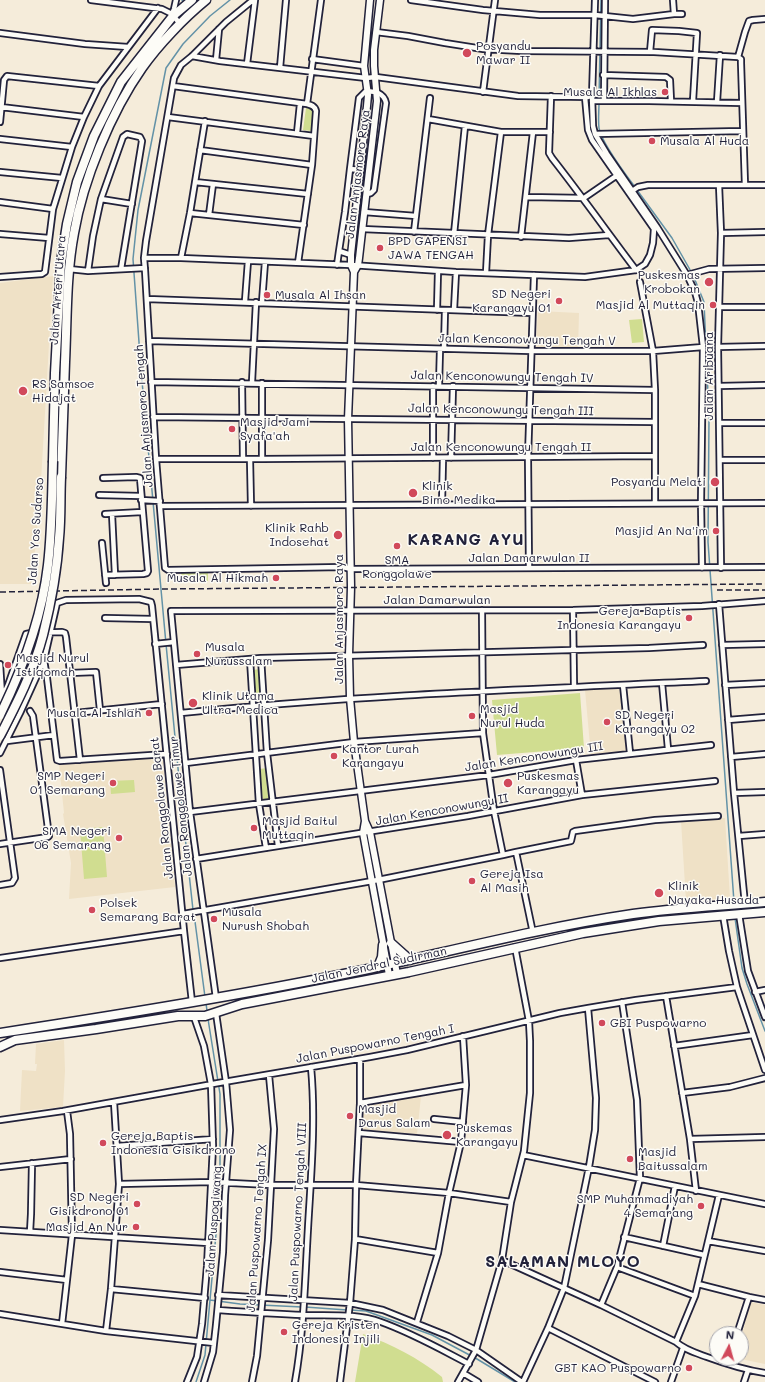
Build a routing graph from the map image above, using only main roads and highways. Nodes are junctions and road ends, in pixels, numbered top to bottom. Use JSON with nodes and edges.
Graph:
{"nodes":[{"id":1,"x":192,"y":0,"type":"edge"},
{"id":2,"x":206,"y":0,"type":"edge"},
{"id":3,"x":53,"y":461,"type":"joint"},
{"id":4,"x":61,"y":477,"type":"joint"},
{"id":5,"x":0,"y":715,"type":"edge"},
{"id":6,"x":3,"y":738,"type":"edge"},
{"id":7,"x":765,"y":902,"type":"edge"},
{"id":8,"x":765,"y":912,"type":"edge"},
{"id":9,"x":410,"y":960,"type":"junction"},
{"id":10,"x":378,"y":967,"type":"junction"},
{"id":11,"x":0,"y":1033,"type":"edge"},
{"id":12,"x":15,"y":1040,"type":"junction"},
{"id":13,"x":0,"y":1042,"type":"edge"},
{"id":14,"x":0,"y":1047,"type":"edge"}],
"edges":[{"from":1,"to":3,"type":"highway","name":"Jalan Arteri Utara"},
{"from":2,"to":4,"type":"highway","name":"Jalan Arteri Utara"},
{"from":3,"to":5,"type":"highway","name":"Jalan Yos Sudarso","bridge":true},
{"from":4,"to":6,"type":"highway","name":"Jalan Yos Sudarso","bridge":true},
{"from":7,"to":9,"type":"highway","name":"Jalan Jendral Sudirman"},
{"from":8,"to":12,"type":"highway","name":"Jalan Jendral Sudirman"},
{"from":9,"to":10,"type":"highway","name":"Jalan Jendral Sudirman"},
{"from":9,"to":10,"type":"highway"},
{"from":10,"to":11,"type":"highway","name":"Jalan Jendral Sudirman"},
{"from":12,"to":13,"type":"highway"},
{"from":12,"to":14,"type":"highway","name":"Jalan Jendral Sudirman"}]}
